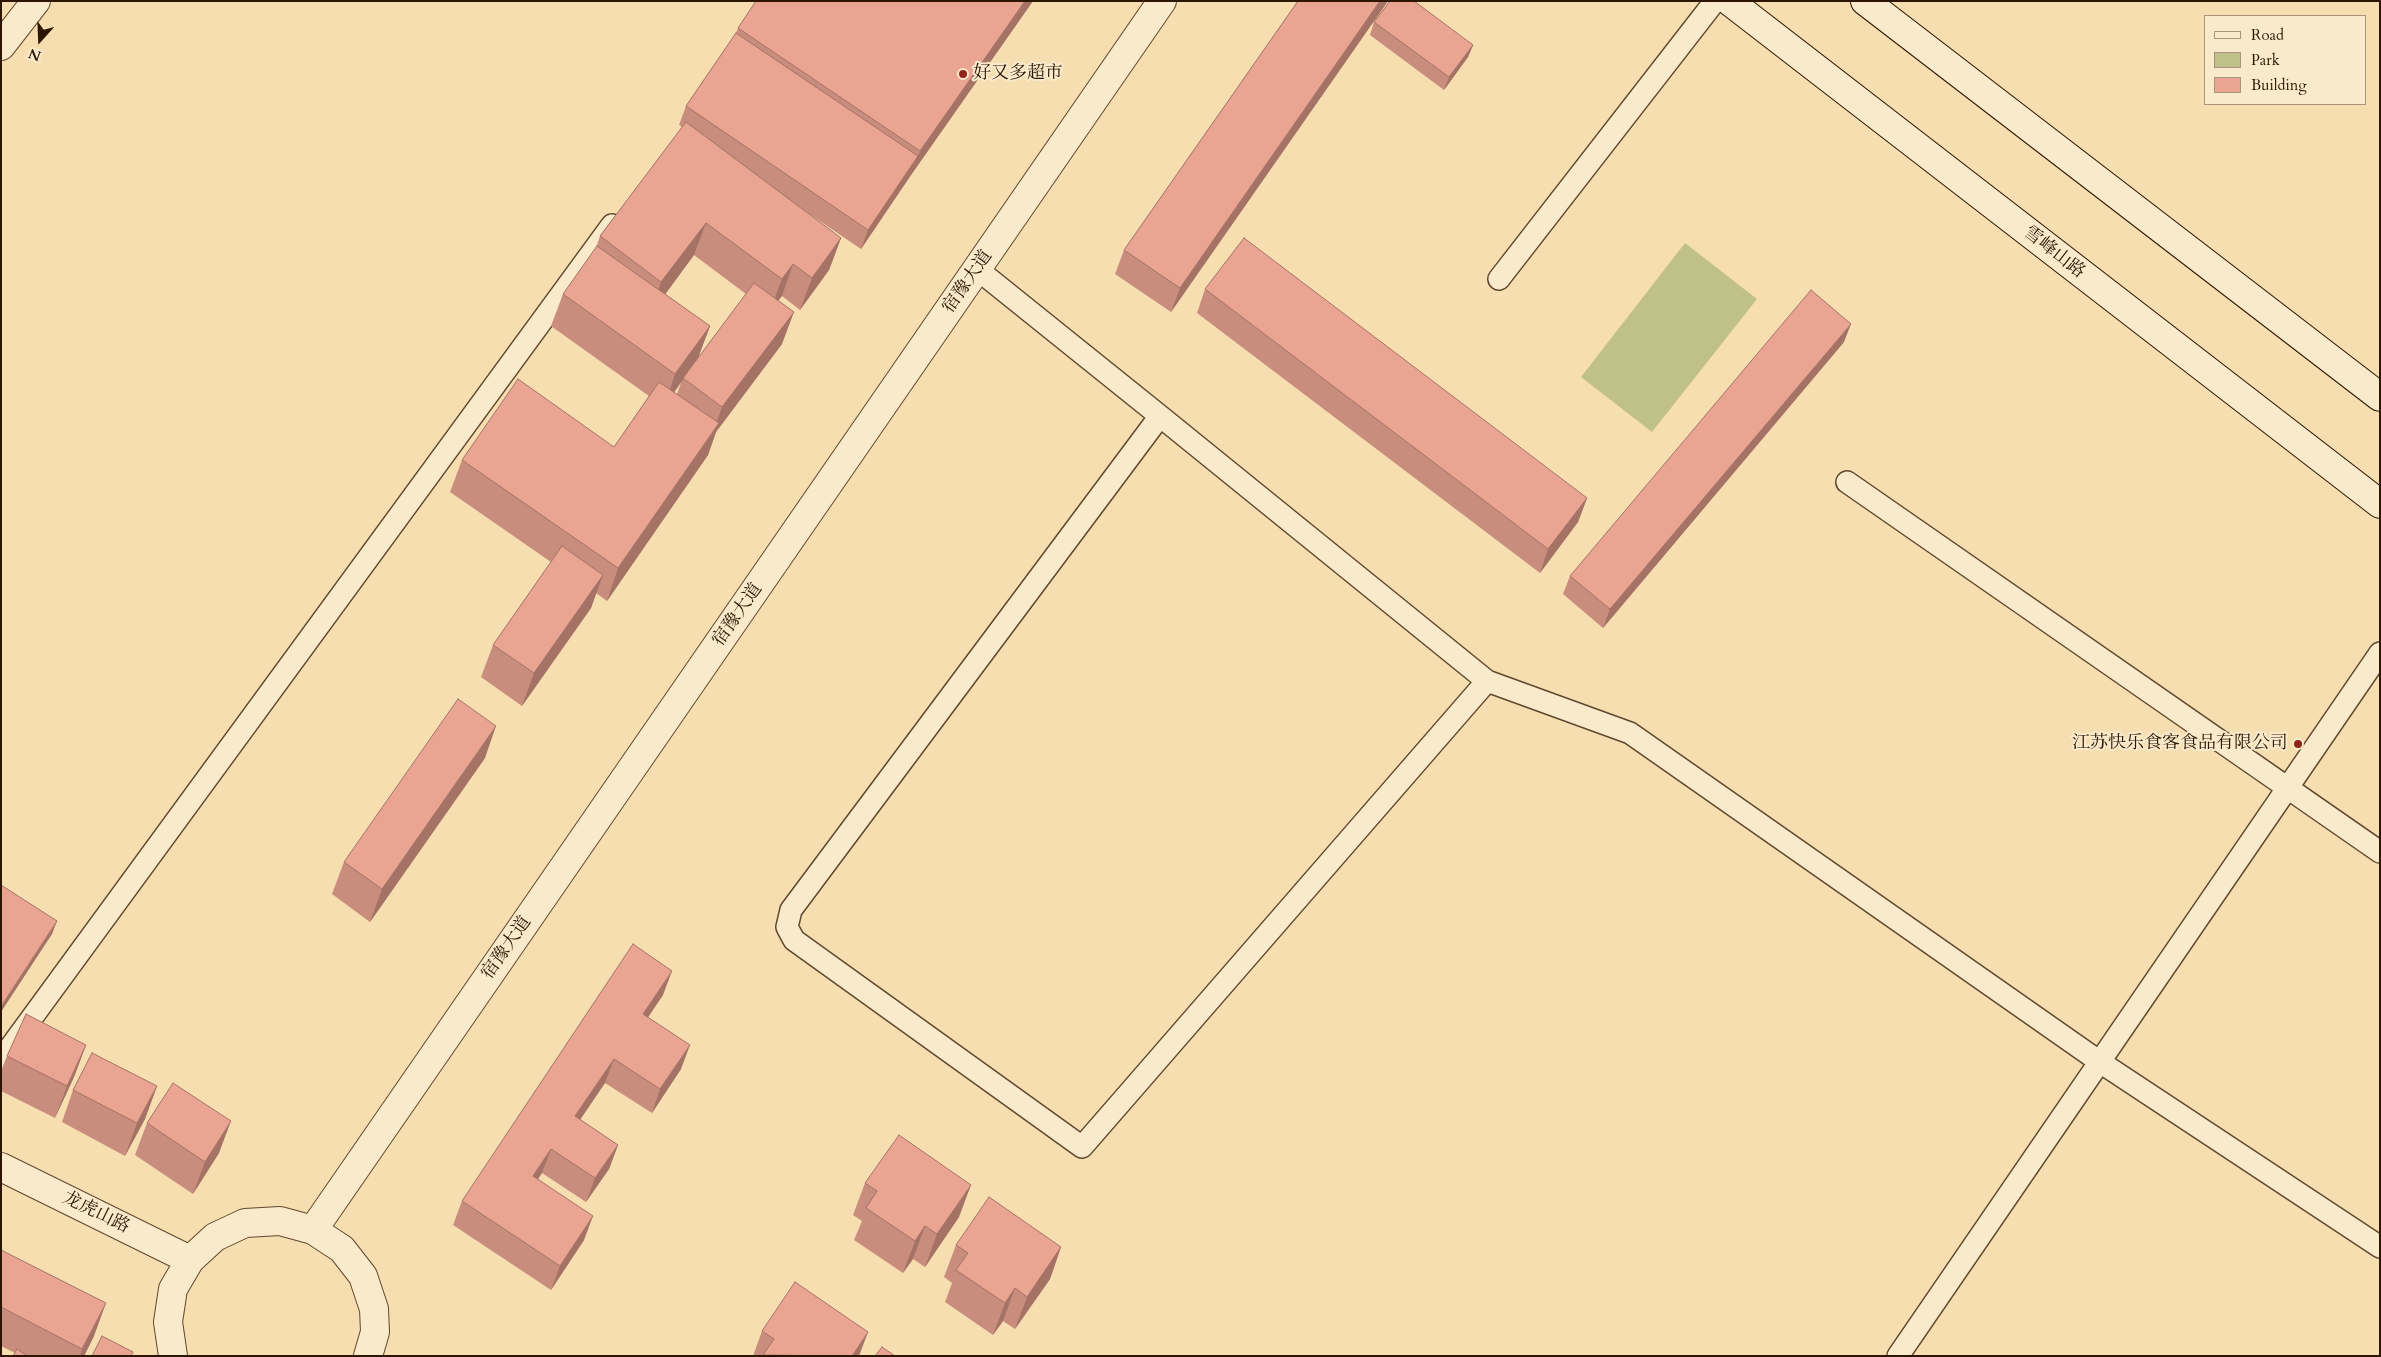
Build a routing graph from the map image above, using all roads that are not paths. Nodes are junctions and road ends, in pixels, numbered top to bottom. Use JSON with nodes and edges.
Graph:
{"nodes":[{"id":1,"x":36,"y":1,"type":"edge"},
{"id":2,"x":1162,"y":1,"type":"edge"},
{"id":3,"x":1715,"y":1,"type":"edge"},
{"id":4,"x":1730,"y":1,"type":"edge"},
{"id":5,"x":1865,"y":1,"type":"edge"},
{"id":6,"x":1,"y":46,"type":"edge"},
{"id":7,"x":621,"y":213,"type":"edge"},
{"id":8,"x":977,"y":269,"type":"junction"},
{"id":9,"x":1499,"y":279,"type":"dead end"},
{"id":10,"x":2380,"y":397,"type":"edge"},
{"id":11,"x":1160,"y":416,"type":"junction"},
{"id":12,"x":1847,"y":482,"type":"dead end"},
{"id":13,"x":2380,"y":504,"type":"edge"},
{"id":14,"x":2380,"y":653,"type":"edge"},
{"id":15,"x":1488,"y":681,"type":"junction"},
{"id":16,"x":2287,"y":789,"type":"junction"},
{"id":17,"x":2380,"y":852,"type":"edge"},
{"id":18,"x":1,"y":1060,"type":"edge"},
{"id":19,"x":2100,"y":1062,"type":"junction"},
{"id":20,"x":1,"y":1167,"type":"edge"},
{"id":21,"x":313,"y":1230,"type":"junction"},
{"id":22,"x":2380,"y":1247,"type":"edge"},
{"id":23,"x":190,"y":1260,"type":"junction"},
{"id":24,"x":174,"y":1356,"type":"edge"},
{"id":25,"x":368,"y":1356,"type":"edge"},
{"id":26,"x":1898,"y":1356,"type":"edge"}],
"edges":[{"from":1,"to":6,"type":"street"},
{"from":2,"to":8,"type":"street","name":"宿豫大道"},
{"from":3,"to":9,"type":"lane"},
{"from":4,"to":13,"type":"street","name":"雪峰山路"},
{"from":5,"to":10,"type":"street"},
{"from":7,"to":18,"type":"lane"},
{"from":8,"to":11,"type":"lane"},
{"from":8,"to":21,"type":"street","name":"宿豫大道"},
{"from":11,"to":15,"type":"lane"},
{"from":11,"to":15,"type":"lane"},
{"from":12,"to":16,"type":"lane"},
{"from":14,"to":16,"type":"lane"},
{"from":15,"to":19,"type":"lane"},
{"from":16,"to":17,"type":"lane"},
{"from":16,"to":19,"type":"lane"},
{"from":19,"to":22,"type":"lane"},
{"from":19,"to":26,"type":"lane"},
{"from":20,"to":23,"type":"street","name":"龙虎山路"},
{"from":21,"to":23,"type":"street"},
{"from":21,"to":25,"type":"street"},
{"from":23,"to":24,"type":"street"}]}
